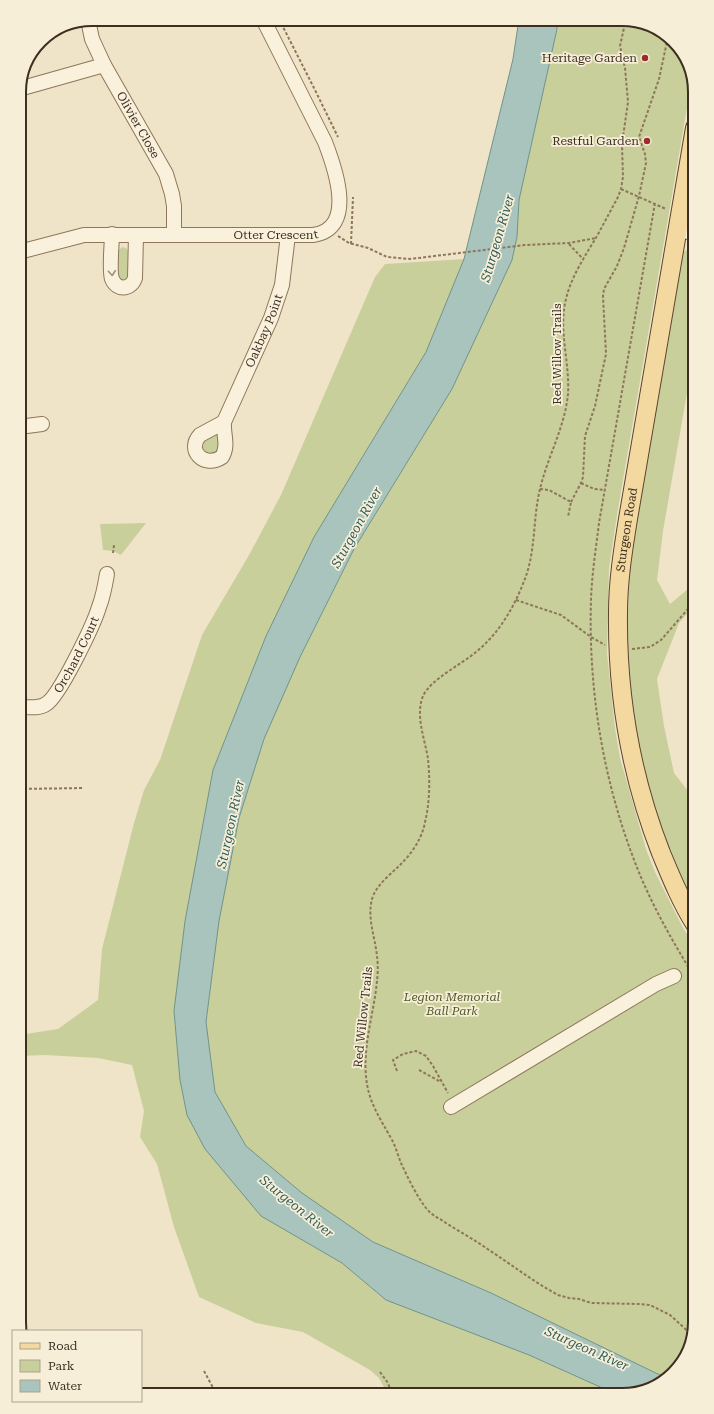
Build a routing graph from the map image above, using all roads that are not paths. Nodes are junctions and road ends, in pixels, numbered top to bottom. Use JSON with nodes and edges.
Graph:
{"nodes":[{"id":1,"x":89,"y":26,"type":"edge"},
{"id":2,"x":267,"y":26,"type":"edge"},
{"id":3,"x":104,"y":65,"type":"junction"},
{"id":4,"x":26,"y":87,"type":"edge"},
{"id":5,"x":688,"y":208,"type":"edge"},
{"id":6,"x":686,"y":231,"type":"edge"},
{"id":7,"x":112,"y":234,"type":"junction"},
{"id":8,"x":136,"y":235,"type":"junction"},
{"id":9,"x":174,"y":235,"type":"junction"},
{"id":10,"x":288,"y":235,"type":"junction"},
{"id":11,"x":26,"y":250,"type":"edge"},
{"id":12,"x":224,"y":422,"type":"dead end"},
{"id":13,"x":42,"y":424,"type":"dead end"},
{"id":14,"x":26,"y":427,"type":"edge"},
{"id":15,"x":107,"y":574,"type":"dead end"},
{"id":16,"x":26,"y":707,"type":"edge"},
{"id":17,"x":688,"y":911,"type":"edge"},
{"id":18,"x":674,"y":976,"type":"dead end"},
{"id":19,"x":453,"y":1106,"type":"road end"}],
"edges":[{"from":1,"to":3,"type":"street","name":"Olivier Close"},
{"from":2,"to":10,"type":"street","name":"Otter Crescent"},
{"from":3,"to":4,"type":"street"},
{"from":3,"to":9,"type":"street","name":"Olivier Close"},
{"from":5,"to":6,"type":"main road","name":"Sturgeon Road"},
{"from":6,"to":17,"type":"main road","name":"Sturgeon Road"},
{"from":7,"to":8,"type":"street","name":"Otter Crescent"},
{"from":7,"to":8,"type":"street","one_way":true},
{"from":7,"to":11,"type":"street","name":"Otter Crescent"},
{"from":8,"to":9,"type":"street","name":"Otter Crescent"},
{"from":9,"to":10,"type":"street","name":"Otter Crescent"},
{"from":10,"to":12,"type":"street","name":"Oakbay Point"},
{"from":13,"to":14,"type":"street"},
{"from":15,"to":16,"type":"street","name":"Orchard Court"},
{"from":18,"to":19,"type":"street"}]}
